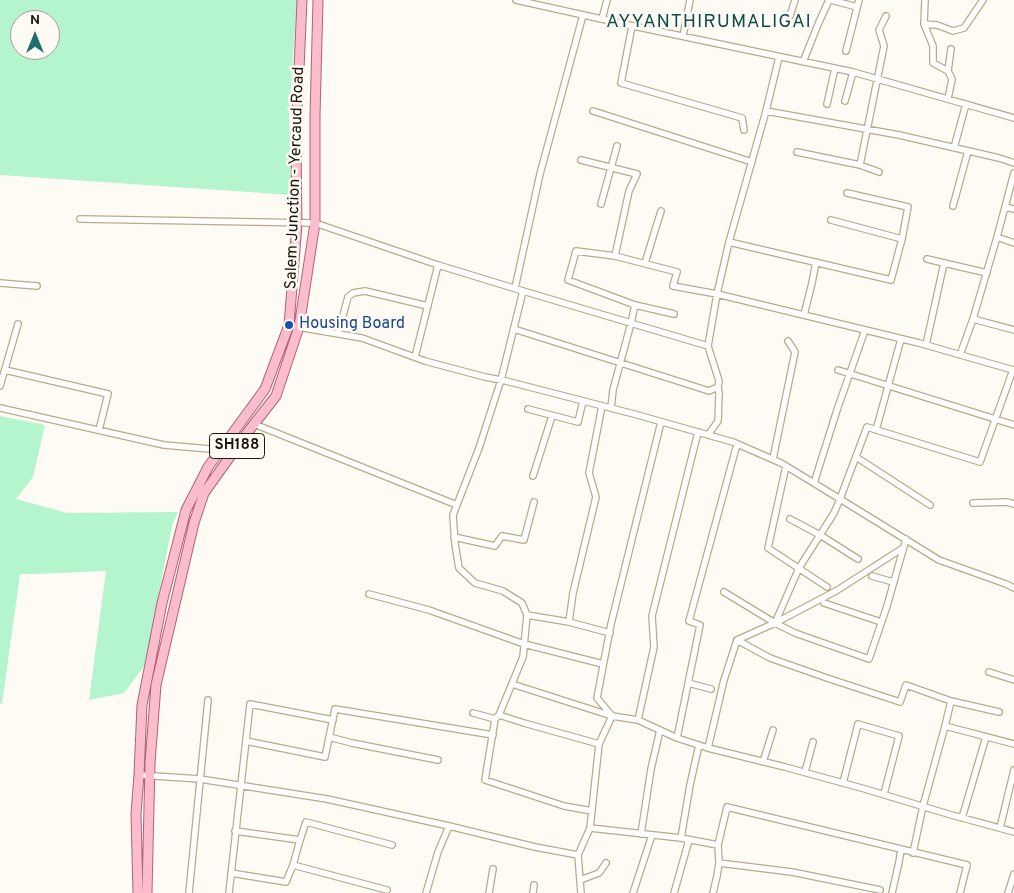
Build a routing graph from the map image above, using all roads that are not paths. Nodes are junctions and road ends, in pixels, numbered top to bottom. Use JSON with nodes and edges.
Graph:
{"nodes":[{"id":1,"x":302,"y":0,"type":"edge"},
{"id":2,"x":318,"y":0,"type":"edge"},
{"id":3,"x":516,"y":0,"type":"edge"},
{"id":4,"x":607,"y":0,"type":"edge"},
{"id":5,"x":690,"y":0,"type":"edge"},
{"id":6,"x":795,"y":0,"type":"edge"},
{"id":7,"x":830,"y":0,"type":"edge"},
{"id":8,"x":859,"y":0,"type":"edge"},
{"id":9,"x":924,"y":0,"type":"edge"},
{"id":10,"x":983,"y":0,"type":"edge"},
{"id":11,"x":849,"y":2,"type":"edge"},
{"id":12,"x":857,"y":7,"type":"junction"},
{"id":13,"x":583,"y":15,"type":"junction"},
{"id":14,"x":790,"y":16,"type":"dead end"},
{"id":15,"x":886,"y":16,"type":"dead end"},
{"id":16,"x":602,"y":19,"type":"junction"},
{"id":17,"x":924,"y":24,"type":"junction"},
{"id":18,"x":632,"y":26,"type":"junction"},
{"id":19,"x":683,"y":36,"type":"junction"},
{"id":20,"x":952,"y":49,"type":"dead end"},
{"id":21,"x":846,"y":51,"type":"dead end"},
{"id":22,"x":779,"y":56,"type":"junction"},
{"id":23,"x":803,"y":62,"type":"junction"},
{"id":24,"x":836,"y":68,"type":"junction"},
{"id":25,"x":948,"y":71,"type":"junction"},
{"id":26,"x":853,"y":72,"type":"junction"},
{"id":27,"x":878,"y":79,"type":"junction"},
{"id":28,"x":948,"y":99,"type":"junction"},
{"id":29,"x":845,"y":101,"type":"dead end"},
{"id":30,"x":827,"y":104,"type":"dead end"},
{"id":31,"x":966,"y":104,"type":"junction"},
{"id":32,"x":593,"y":111,"type":"dead end"},
{"id":33,"x":766,"y":111,"type":"junction"},
{"id":34,"x":1014,"y":118,"type":"edge"},
{"id":35,"x":866,"y":129,"type":"junction"},
{"id":36,"x":744,"y":130,"type":"dead end"},
{"id":37,"x":617,"y":146,"type":"dead end"},
{"id":38,"x":954,"y":148,"type":"junction"},
{"id":39,"x":968,"y":151,"type":"junction"},
{"id":40,"x":797,"y":152,"type":"dead end"},
{"id":41,"x":580,"y":160,"type":"dead end"},
{"id":42,"x":752,"y":162,"type":"junction"},
{"id":43,"x":1014,"y":163,"type":"edge"},
{"id":44,"x":860,"y":165,"type":"junction"},
{"id":45,"x":611,"y":168,"type":"junction"},
{"id":46,"x":878,"y":172,"type":"dead end"},
{"id":47,"x":1014,"y":173,"type":"edge"},
{"id":48,"x":848,"y":194,"type":"dead end"},
{"id":49,"x":601,"y":204,"type":"dead end"},
{"id":50,"x":953,"y":206,"type":"dead end"},
{"id":51,"x":1005,"y":207,"type":"junction"},
{"id":52,"x":1014,"y":209,"type":"edge"},
{"id":53,"x":661,"y":211,"type":"dead end"},
{"id":54,"x":80,"y":219,"type":"dead end"},
{"id":55,"x":831,"y":220,"type":"dead end"},
{"id":56,"x":315,"y":223,"type":"junction"},
{"id":57,"x":297,"y":224,"type":"junction"},
{"id":58,"x":997,"y":237,"type":"junction"},
{"id":59,"x":902,"y":239,"type":"junction"},
{"id":60,"x":729,"y":242,"type":"junction"},
{"id":61,"x":1014,"y":243,"type":"edge"},
{"id":62,"x":615,"y":256,"type":"junction"},
{"id":63,"x":926,"y":259,"type":"dead end"},
{"id":64,"x":816,"y":262,"type":"junction"},
{"id":65,"x":645,"y":264,"type":"junction"},
{"id":66,"x":944,"y":264,"type":"junction"},
{"id":67,"x":438,"y":265,"type":"junction"},
{"id":68,"x":987,"y":274,"type":"junction"},
{"id":69,"x":0,"y":283,"type":"edge"},
{"id":70,"x":37,"y":286,"type":"dead end"},
{"id":71,"x":516,"y":288,"type":"junction"},
{"id":72,"x":523,"y":290,"type":"junction"},
{"id":73,"x":717,"y":294,"type":"junction"},
{"id":74,"x":635,"y":305,"type":"junction"},
{"id":75,"x":428,"y":306,"type":"junction"},
{"id":76,"x":674,"y":314,"type":"dead end"},
{"id":77,"x":804,"y":315,"type":"junction"},
{"id":78,"x":973,"y":319,"type":"junction"},
{"id":79,"x":632,"y":323,"type":"junction"},
{"id":80,"x":18,"y":324,"type":"dead end"},
{"id":81,"x":289,"y":325,"type":"junction"},
{"id":82,"x":299,"y":327,"type":"junction"},
{"id":83,"x":514,"y":329,"type":"junction"},
{"id":84,"x":865,"y":330,"type":"junction"},
{"id":85,"x":1014,"y":330,"type":"edge"},
{"id":86,"x":338,"y":334,"type":"junction"},
{"id":87,"x":901,"y":339,"type":"junction"},
{"id":88,"x":788,"y":341,"type":"dead end"},
{"id":89,"x":926,"y":345,"type":"junction"},
{"id":90,"x":708,"y":346,"type":"junction"},
{"id":91,"x":960,"y":355,"type":"junction"},
{"id":92,"x":415,"y":358,"type":"junction"},
{"id":93,"x":621,"y":363,"type":"junction"},
{"id":94,"x":5,"y":370,"type":"junction"},
{"id":95,"x":838,"y":370,"type":"dead end"},
{"id":96,"x":1014,"y":371,"type":"edge"},
{"id":97,"x":851,"y":374,"type":"junction"},
{"id":98,"x":502,"y":380,"type":"junction"},
{"id":99,"x":888,"y":385,"type":"junction"},
{"id":100,"x":0,"y":386,"type":"edge"},
{"id":101,"x":718,"y":387,"type":"junction"},
{"id":102,"x":583,"y":401,"type":"junction"},
{"id":103,"x":602,"y":406,"type":"junction"},
{"id":104,"x":0,"y":408,"type":"edge"},
{"id":105,"x":611,"y":408,"type":"junction"},
{"id":106,"x":528,"y":409,"type":"dead end"},
{"id":107,"x":552,"y":416,"type":"junction"},
{"id":108,"x":995,"y":420,"type":"junction"},
{"id":109,"x":661,"y":422,"type":"junction"},
{"id":110,"x":254,"y":424,"type":"junction"},
{"id":111,"x":1014,"y":425,"type":"edge"},
{"id":112,"x":99,"y":430,"type":"junction"},
{"id":113,"x":876,"y":430,"type":"junction"},
{"id":114,"x":698,"y":432,"type":"junction"},
{"id":115,"x":708,"y":435,"type":"junction"},
{"id":116,"x":737,"y":444,"type":"junction"},
{"id":117,"x":221,"y":450,"type":"junction"},
{"id":118,"x":856,"y":457,"type":"junction"},
{"id":119,"x":773,"y":460,"type":"junction"},
{"id":120,"x":786,"y":466,"type":"junction"},
{"id":121,"x":533,"y":476,"type":"dead end"},
{"id":122,"x":814,"y":483,"type":"junction"},
{"id":123,"x":840,"y":499,"type":"junction"},
{"id":124,"x":534,"y":502,"type":"dead end"},
{"id":125,"x":973,"y":503,"type":"dead end"},
{"id":126,"x":1014,"y":504,"type":"edge"},
{"id":127,"x":457,"y":505,"type":"junction"},
{"id":128,"x":930,"y":505,"type":"dead end"},
{"id":129,"x":790,"y":519,"type":"dead end"},
{"id":130,"x":820,"y":535,"type":"junction"},
{"id":131,"x":454,"y":537,"type":"junction"},
{"id":132,"x":906,"y":539,"type":"junction"},
{"id":133,"x":903,"y":548,"type":"junction"},
{"id":134,"x":858,"y":559,"type":"dead end"},
{"id":135,"x":799,"y":568,"type":"junction"},
{"id":136,"x":872,"y":576,"type":"dead end"},
{"id":137,"x":894,"y":582,"type":"junction"},
{"id":138,"x":827,"y":587,"type":"dead end"},
{"id":139,"x":1014,"y":588,"type":"edge"},
{"id":140,"x":724,"y":592,"type":"dead end"},
{"id":141,"x":369,"y":594,"type":"dead end"},
{"id":142,"x":824,"y":603,"type":"dead end"},
{"id":143,"x":527,"y":615,"type":"junction"},
{"id":144,"x":569,"y":622,"type":"junction"},
{"id":145,"x":775,"y":622,"type":"junction"},
{"id":146,"x":881,"y":622,"type":"junction"},
{"id":147,"x":610,"y":633,"type":"junction"},
{"id":148,"x":737,"y":640,"type":"junction"},
{"id":149,"x":524,"y":644,"type":"junction"},
{"id":150,"x":604,"y":664,"type":"junction"},
{"id":151,"x":989,"y":672,"type":"dead end"},
{"id":152,"x":1014,"y":680,"type":"edge"},
{"id":153,"x":688,"y":683,"type":"junction"},
{"id":154,"x":512,"y":684,"type":"junction"},
{"id":155,"x":711,"y":689,"type":"dead end"},
{"id":156,"x":208,"y":700,"type":"dead end"},
{"id":157,"x":951,"y":701,"type":"junction"},
{"id":158,"x":999,"y":712,"type":"dead end"},
{"id":159,"x":473,"y":713,"type":"dead end"},
{"id":160,"x":612,"y":716,"type":"junction"},
{"id":161,"x":497,"y":717,"type":"junction"},
{"id":162,"x":333,"y":720,"type":"junction"},
{"id":163,"x":638,"y":720,"type":"junction"},
{"id":164,"x":945,"y":726,"type":"junction"},
{"id":165,"x":660,"y":730,"type":"junction"},
{"id":166,"x":773,"y":730,"type":"dead end"},
{"id":167,"x":493,"y":735,"type":"junction"},
{"id":168,"x":329,"y":737,"type":"junction"},
{"id":169,"x":986,"y":737,"type":"junction"},
{"id":170,"x":677,"y":738,"type":"junction"},
{"id":171,"x":246,"y":741,"type":"junction"},
{"id":172,"x":813,"y":742,"type":"dead end"},
{"id":173,"x":599,"y":744,"type":"junction"},
{"id":174,"x":1014,"y":744,"type":"edge"},
{"id":175,"x":699,"y":745,"type":"junction"},
{"id":176,"x":708,"y":748,"type":"junction"},
{"id":177,"x":438,"y":760,"type":"dead end"},
{"id":178,"x":763,"y":762,"type":"junction"},
{"id":179,"x":1014,"y":770,"type":"edge"},
{"id":180,"x":805,"y":772,"type":"junction"},
{"id":181,"x":139,"y":775,"type":"junction"},
{"id":182,"x":150,"y":776,"type":"junction"},
{"id":183,"x":200,"y":779,"type":"junction"},
{"id":184,"x":843,"y":783,"type":"junction"},
{"id":185,"x":241,"y":784,"type":"junction"},
{"id":186,"x":884,"y":794,"type":"junction"},
{"id":187,"x":923,"y":806,"type":"junction"},
{"id":188,"x":592,"y":811,"type":"junction"},
{"id":189,"x":962,"y":818,"type":"junction"},
{"id":190,"x":449,"y":826,"type":"junction"},
{"id":191,"x":590,"y":828,"type":"junction"},
{"id":192,"x":1000,"y":828,"type":"junction"},
{"id":193,"x":236,"y":831,"type":"junction"},
{"id":194,"x":1014,"y":832,"type":"edge"},
{"id":195,"x":641,"y":834,"type":"junction"},
{"id":196,"x":652,"y":835,"type":"junction"},
{"id":197,"x":681,"y":838,"type":"junction"},
{"id":198,"x":300,"y":840,"type":"junction"},
{"id":199,"x":690,"y":840,"type":"junction"},
{"id":200,"x":392,"y":845,"type":"dead end"},
{"id":201,"x":718,"y":845,"type":"junction"},
{"id":202,"x":901,"y":850,"type":"junction"},
{"id":203,"x":913,"y":853,"type":"junction"},
{"id":204,"x":578,"y":855,"type":"junction"},
{"id":205,"x":606,"y":863,"type":"dead end"},
{"id":206,"x":719,"y":863,"type":"junction"},
{"id":207,"x":293,"y":865,"type":"junction"},
{"id":208,"x":493,"y":868,"type":"dead end"},
{"id":209,"x":231,"y":873,"type":"junction"},
{"id":210,"x":1014,"y":874,"type":"edge"},
{"id":211,"x":580,"y":880,"type":"junction"},
{"id":212,"x":1013,"y":881,"type":"edge"},
{"id":213,"x":534,"y":885,"type":"dead end"},
{"id":214,"x":387,"y":890,"type":"dead end"},
{"id":215,"x":880,"y":890,"type":"dead end"},
{"id":216,"x":138,"y":893,"type":"edge"},
{"id":217,"x":147,"y":893,"type":"edge"},
{"id":218,"x":189,"y":893,"type":"edge"},
{"id":219,"x":228,"y":893,"type":"edge"},
{"id":220,"x":426,"y":893,"type":"edge"},
{"id":221,"x":489,"y":893,"type":"edge"},
{"id":222,"x":533,"y":893,"type":"edge"},
{"id":223,"x":581,"y":893,"type":"edge"},
{"id":224,"x":633,"y":893,"type":"edge"},
{"id":225,"x":674,"y":893,"type":"edge"},
{"id":226,"x":713,"y":893,"type":"edge"},
{"id":227,"x":892,"y":893,"type":"edge"},
{"id":228,"x":960,"y":893,"type":"edge"},
{"id":229,"x":1008,"y":893,"type":"edge"}],
"edges":[{"from":1,"to":57,"type":"main road","name":"Salem Junction - Yercaud Road","number":"SH188"},
{"from":2,"to":56,"type":"main road","number":"SH188"},
{"from":3,"to":13,"type":"street"},
{"from":4,"to":16,"type":"street"},
{"from":5,"to":19,"type":"street"},
{"from":6,"to":14,"type":"street"},
{"from":7,"to":11,"type":"street"},
{"from":7,"to":23,"type":"street"},
{"from":8,"to":12,"type":"street"},
{"from":9,"to":17,"type":"street"},
{"from":10,"to":17,"type":"street"},
{"from":11,"to":12,"type":"street"},
{"from":12,"to":21,"type":"street"},
{"from":13,"to":16,"type":"street"},
{"from":13,"to":71,"type":"street"},
{"from":15,"to":27,"type":"street"},
{"from":16,"to":18,"type":"street"},
{"from":17,"to":25,"type":"street"},
{"from":18,"to":19,"type":"street"},
{"from":18,"to":36,"type":"street"},
{"from":19,"to":22,"type":"street"},
{"from":20,"to":25,"type":"street"},
{"from":22,"to":23,"type":"street"},
{"from":22,"to":33,"type":"street"},
{"from":23,"to":24,"type":"street"},
{"from":24,"to":26,"type":"street"},
{"from":24,"to":30,"type":"street"},
{"from":25,"to":28,"type":"street"},
{"from":26,"to":27,"type":"street"},
{"from":26,"to":29,"type":"street"},
{"from":27,"to":28,"type":"street"},
{"from":27,"to":35,"type":"street"},
{"from":28,"to":31,"type":"street"},
{"from":31,"to":34,"type":"street"},
{"from":31,"to":38,"type":"street"},
{"from":32,"to":42,"type":"street"},
{"from":33,"to":35,"type":"street"},
{"from":33,"to":42,"type":"street"},
{"from":35,"to":38,"type":"street"},
{"from":35,"to":44,"type":"street"},
{"from":37,"to":45,"type":"street"},
{"from":38,"to":39,"type":"street"},
{"from":39,"to":43,"type":"street"},
{"from":39,"to":50,"type":"street"},
{"from":40,"to":44,"type":"street"},
{"from":41,"to":45,"type":"street"},
{"from":42,"to":60,"type":"street"},
{"from":44,"to":46,"type":"street"},
{"from":45,"to":49,"type":"street"},
{"from":45,"to":62,"type":"street"},
{"from":47,"to":51,"type":"street"},
{"from":48,"to":59,"type":"street"},
{"from":51,"to":52,"type":"street"},
{"from":51,"to":58,"type":"street"},
{"from":53,"to":65,"type":"street"},
{"from":54,"to":57,"type":"street"},
{"from":55,"to":59,"type":"street"},
{"from":56,"to":57,"type":"street"},
{"from":56,"to":67,"type":"street"},
{"from":56,"to":82,"type":"main road","number":"SH188"},
{"from":57,"to":81,"type":"main road","name":"Salem Junction - Yercaud Road","number":"SH188"},
{"from":58,"to":61,"type":"street"},
{"from":58,"to":68,"type":"street"},
{"from":59,"to":64,"type":"street"},
{"from":60,"to":64,"type":"street"},
{"from":60,"to":73,"type":"street"},
{"from":62,"to":65,"type":"street"},
{"from":62,"to":74,"type":"street"},
{"from":63,"to":66,"type":"street"},
{"from":64,"to":77,"type":"street"},
{"from":65,"to":73,"type":"street"},
{"from":66,"to":68,"type":"street"},
{"from":66,"to":89,"type":"street"},
{"from":67,"to":71,"type":"street"},
{"from":67,"to":75,"type":"street"},
{"from":68,"to":78,"type":"street"},
{"from":69,"to":70,"type":"street"},
{"from":71,"to":72,"type":"street"},
{"from":72,"to":79,"type":"street"},
{"from":72,"to":83,"type":"street"},
{"from":73,"to":77,"type":"street"},
{"from":73,"to":90,"type":"street"},
{"from":74,"to":76,"type":"street"},
{"from":74,"to":79,"type":"street"},
{"from":75,"to":86,"type":"street"},
{"from":75,"to":92,"type":"street"},
{"from":77,"to":84,"type":"street"},
{"from":78,"to":85,"type":"street"},
{"from":78,"to":91,"type":"street"},
{"from":79,"to":90,"type":"street"},
{"from":79,"to":93,"type":"street"},
{"from":80,"to":94,"type":"street"},
{"from":81,"to":82,"type":"street"},
{"from":81,"to":117,"type":"main road","name":"Salem Junction - Yercaud Road","number":"SH188"},
{"from":82,"to":86,"type":"street"},
{"from":82,"to":110,"type":"main road","number":"SH188"},
{"from":83,"to":93,"type":"street"},
{"from":83,"to":98,"type":"street"},
{"from":84,"to":87,"type":"street"},
{"from":84,"to":97,"type":"street"},
{"from":86,"to":92,"type":"street"},
{"from":87,"to":89,"type":"street"},
{"from":87,"to":99,"type":"street"},
{"from":88,"to":119,"type":"street"},
{"from":89,"to":91,"type":"street"},
{"from":90,"to":101,"type":"street"},
{"from":91,"to":96,"type":"street"},
{"from":92,"to":98,"type":"street"},
{"from":93,"to":101,"type":"street"},
{"from":93,"to":105,"type":"street"},
{"from":94,"to":100,"type":"street"},
{"from":94,"to":112,"type":"street"},
{"from":95,"to":97,"type":"street"},
{"from":96,"to":108,"type":"street"},
{"from":97,"to":99,"type":"street"},
{"from":97,"to":122,"type":"street"},
{"from":98,"to":102,"type":"street"},
{"from":98,"to":127,"type":"street"},
{"from":99,"to":108,"type":"street"},
{"from":99,"to":113,"type":"street"},
{"from":101,"to":115,"type":"street"},
{"from":102,"to":103,"type":"street"},
{"from":102,"to":107,"type":"street"},
{"from":103,"to":105,"type":"street"},
{"from":103,"to":144,"type":"street"},
{"from":104,"to":112,"type":"street"},
{"from":105,"to":109,"type":"street"},
{"from":106,"to":107,"type":"street"},
{"from":107,"to":121,"type":"street"},
{"from":108,"to":111,"type":"street"},
{"from":108,"to":113,"type":"street"},
{"from":109,"to":114,"type":"street"},
{"from":109,"to":147,"type":"street"},
{"from":110,"to":127,"type":"street"},
{"from":110,"to":182,"type":"main road","number":"SH188"},
{"from":112,"to":117,"type":"street"},
{"from":113,"to":118,"type":"street"},
{"from":114,"to":115,"type":"street"},
{"from":114,"to":163,"type":"street"},
{"from":115,"to":116,"type":"street"},
{"from":116,"to":119,"type":"street"},
{"from":116,"to":153,"type":"street"},
{"from":117,"to":181,"type":"main road","name":"Salem Junction - Yercaud Road","number":"SH188"},
{"from":118,"to":123,"type":"street"},
{"from":118,"to":128,"type":"street"},
{"from":119,"to":120,"type":"street"},
{"from":120,"to":122,"type":"street"},
{"from":120,"to":135,"type":"street"},
{"from":122,"to":123,"type":"street"},
{"from":123,"to":130,"type":"street"},
{"from":123,"to":132,"type":"street"},
{"from":124,"to":131,"type":"street"},
{"from":125,"to":126,"type":"street"},
{"from":127,"to":131,"type":"street"},
{"from":129,"to":130,"type":"street"},
{"from":130,"to":134,"type":"street"},
{"from":130,"to":135,"type":"street"},
{"from":131,"to":143,"type":"street"},
{"from":132,"to":133,"type":"street"},
{"from":132,"to":139,"type":"street"},
{"from":133,"to":137,"type":"street"},
{"from":133,"to":145,"type":"street"},
{"from":135,"to":138,"type":"street"},
{"from":135,"to":145,"type":"street"},
{"from":136,"to":137,"type":"street"},
{"from":137,"to":146,"type":"street"},
{"from":140,"to":145,"type":"street"},
{"from":141,"to":149,"type":"street"},
{"from":142,"to":146,"type":"street"},
{"from":143,"to":144,"type":"street"},
{"from":143,"to":149,"type":"street"},
{"from":144,"to":147,"type":"street"},
{"from":145,"to":146,"type":"street"},
{"from":145,"to":148,"type":"street"},
{"from":147,"to":150,"type":"street"},
{"from":148,"to":157,"type":"street"},
{"from":148,"to":176,"type":"street"},
{"from":149,"to":150,"type":"street"},
{"from":149,"to":154,"type":"street"},
{"from":150,"to":160,"type":"street"},
{"from":151,"to":152,"type":"street"},
{"from":153,"to":155,"type":"street"},
{"from":153,"to":170,"type":"street"},
{"from":154,"to":160,"type":"street"},
{"from":154,"to":161,"type":"street"},
{"from":156,"to":183,"type":"street"},
{"from":157,"to":158,"type":"street"},
{"from":157,"to":164,"type":"street"},
{"from":159,"to":161,"type":"street"},
{"from":160,"to":163,"type":"street"},
{"from":160,"to":173,"type":"street"},
{"from":161,"to":167,"type":"street"},
{"from":161,"to":173,"type":"street"},
{"from":162,"to":167,"type":"street"},
{"from":162,"to":168,"type":"street"},
{"from":162,"to":171,"type":"street"},
{"from":163,"to":165,"type":"street"},
{"from":164,"to":169,"type":"street"},
{"from":164,"to":187,"type":"street"},
{"from":165,"to":170,"type":"street"},
{"from":165,"to":195,"type":"street"},
{"from":166,"to":178,"type":"street"},
{"from":167,"to":188,"type":"street"},
{"from":168,"to":171,"type":"street"},
{"from":168,"to":177,"type":"street"},
{"from":169,"to":174,"type":"street"},
{"from":169,"to":189,"type":"street"},
{"from":170,"to":175,"type":"street"},
{"from":171,"to":185,"type":"street"},
{"from":172,"to":180,"type":"street"},
{"from":173,"to":188,"type":"street"},
{"from":175,"to":176,"type":"street"},
{"from":175,"to":197,"type":"street"},
{"from":176,"to":178,"type":"street"},
{"from":178,"to":180,"type":"street"},
{"from":179,"to":192,"type":"street"},
{"from":180,"to":184,"type":"street"},
{"from":181,"to":182,"type":"street"},
{"from":181,"to":216,"type":"main road","name":"Salem Junction - Yercaud Road","number":"SH188"},
{"from":182,"to":183,"type":"street"},
{"from":182,"to":217,"type":"main road","number":"SH188"},
{"from":183,"to":185,"type":"street"},
{"from":183,"to":218,"type":"street"},
{"from":184,"to":186,"type":"street"},
{"from":184,"to":186,"type":"street"},
{"from":185,"to":190,"type":"street"},
{"from":185,"to":193,"type":"street"},
{"from":186,"to":187,"type":"street"},
{"from":187,"to":189,"type":"street"},
{"from":187,"to":203,"type":"street"},
{"from":188,"to":191,"type":"street"},
{"from":189,"to":192,"type":"street"},
{"from":190,"to":204,"type":"street"},
{"from":190,"to":220,"type":"street"},
{"from":191,"to":195,"type":"street"},
{"from":191,"to":204,"type":"street"},
{"from":192,"to":194,"type":"street"},
{"from":193,"to":198,"type":"street"},
{"from":193,"to":209,"type":"street"},
{"from":195,"to":196,"type":"street"},
{"from":196,"to":197,"type":"street"},
{"from":196,"to":224,"type":"street"},
{"from":197,"to":199,"type":"street"},
{"from":198,"to":200,"type":"street"},
{"from":198,"to":207,"type":"street"},
{"from":199,"to":201,"type":"street"},
{"from":199,"to":225,"type":"street"},
{"from":201,"to":202,"type":"street"},
{"from":201,"to":206,"type":"street"},
{"from":202,"to":203,"type":"street"},
{"from":202,"to":227,"type":"street"},
{"from":203,"to":228,"type":"street"},
{"from":204,"to":211,"type":"street"},
{"from":205,"to":211,"type":"street"},
{"from":206,"to":215,"type":"street"},
{"from":206,"to":226,"type":"street"},
{"from":207,"to":209,"type":"street"},
{"from":207,"to":214,"type":"street"},
{"from":208,"to":221,"type":"street"},
{"from":209,"to":219,"type":"street"},
{"from":210,"to":212,"type":"street"},
{"from":211,"to":223,"type":"street"},
{"from":212,"to":229,"type":"street"},
{"from":213,"to":222,"type":"street"}]}
